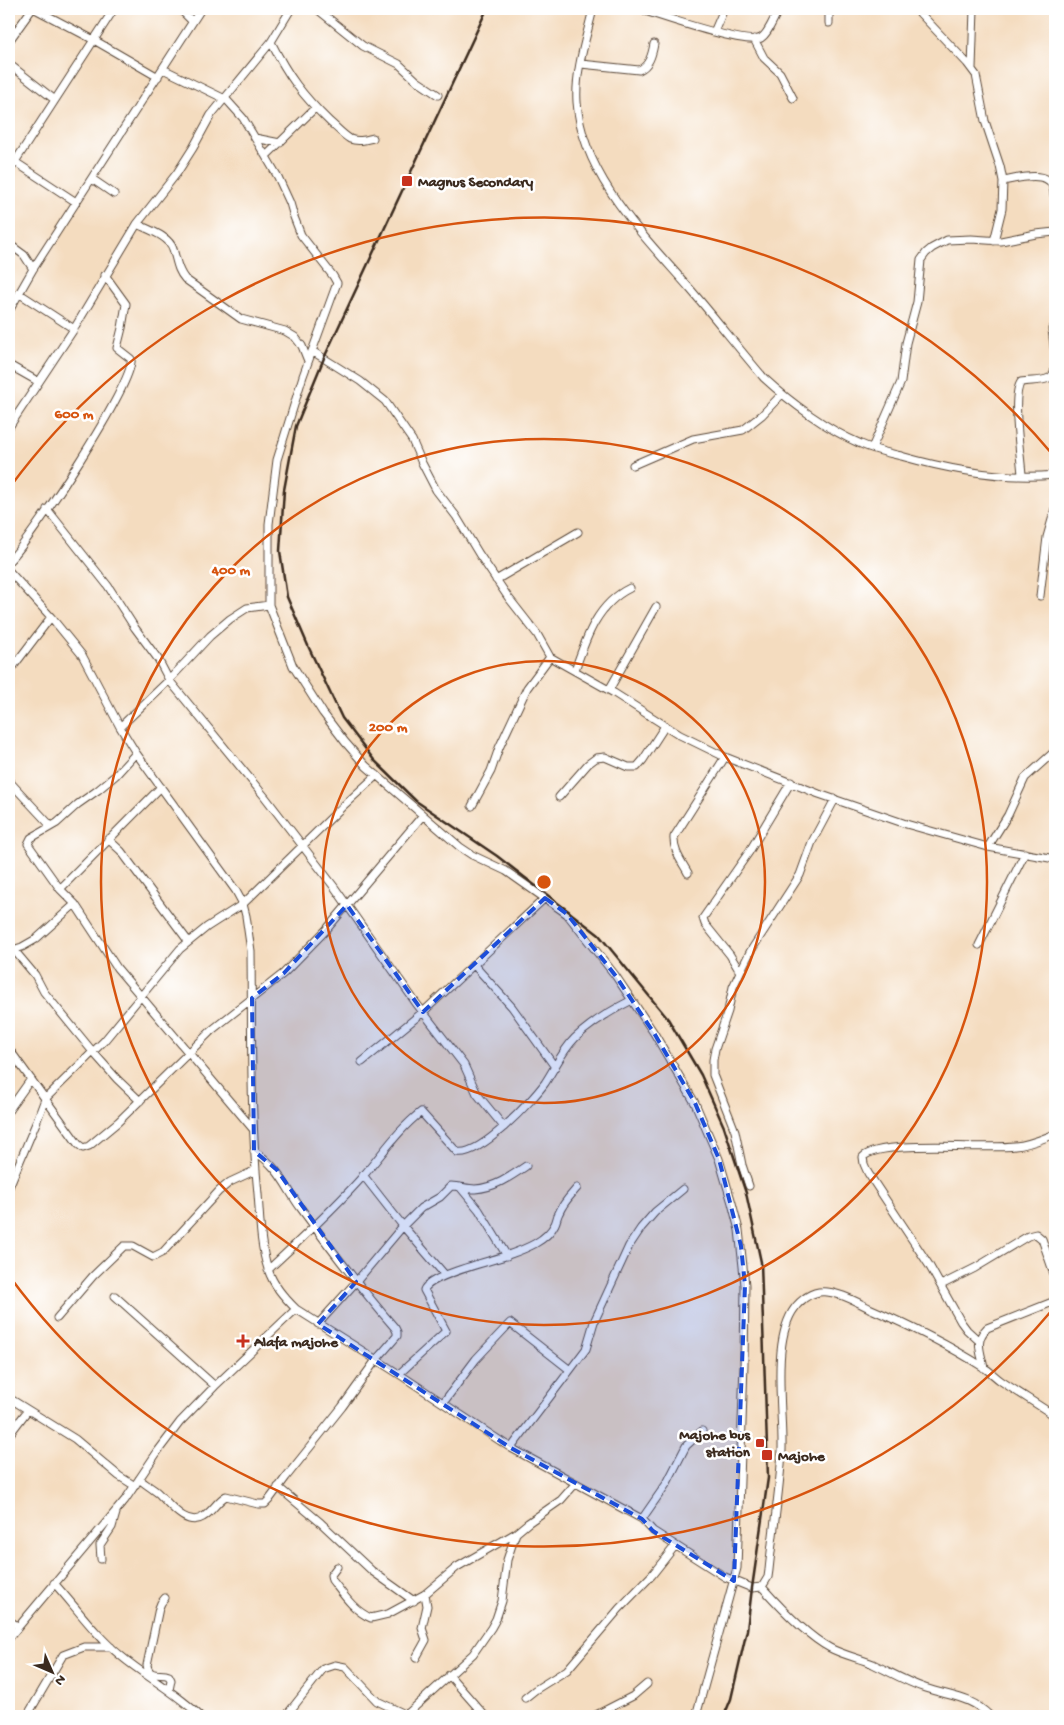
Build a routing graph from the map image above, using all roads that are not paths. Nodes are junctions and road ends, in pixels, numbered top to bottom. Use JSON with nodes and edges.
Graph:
{"nodes":[{"id":1,"x":33,"y":9,"type":"edge"},
{"id":2,"x":114,"y":9,"type":"edge"},
{"id":3,"x":180,"y":9,"type":"edge"},
{"id":4,"x":201,"y":9,"type":"edge"},
{"id":5,"x":291,"y":9,"type":"edge"},
{"id":6,"x":317,"y":9,"type":"edge"},
{"id":7,"x":593,"y":9,"type":"edge"},
{"id":8,"x":639,"y":9,"type":"edge"},
{"id":9,"x":724,"y":9,"type":"edge"},
{"id":10,"x":779,"y":9,"type":"edge"},
{"id":11,"x":830,"y":9,"type":"edge"},
{"id":12,"x":916,"y":9,"type":"edge"},
{"id":13,"x":974,"y":9,"type":"edge"},
{"id":14,"x":192,"y":21,"type":"junction"},
{"id":15,"x":829,"y":23,"type":"dead end"},
{"id":16,"x":714,"y":32,"type":"junction"},
{"id":17,"x":754,"y":39,"type":"junction"},
{"id":18,"x":94,"y":40,"type":"junction"},
{"id":19,"x":9,"y":41,"type":"edge"},
{"id":20,"x":270,"y":42,"type":"junction"},
{"id":21,"x":654,"y":44,"type":"dead end"},
{"id":22,"x":9,"y":64,"type":"edge"},
{"id":23,"x":581,"y":64,"type":"junction"},
{"id":24,"x":972,"y":68,"type":"junction"},
{"id":25,"x":163,"y":69,"type":"junction"},
{"id":26,"x":158,"y":78,"type":"junction"},
{"id":27,"x":438,"y":95,"type":"dead end"},
{"id":28,"x":794,"y":98,"type":"dead end"},
{"id":29,"x":225,"y":99,"type":"junction"},
{"id":30,"x":55,"y":100,"type":"junction"},
{"id":31,"x":316,"y":108,"type":"junction"},
{"id":32,"x":255,"y":138,"type":"junction"},
{"id":33,"x":373,"y":138,"type":"dead end"},
{"id":34,"x":280,"y":143,"type":"junction"},
{"id":35,"x":266,"y":156,"type":"junction"},
{"id":36,"x":12,"y":160,"type":"edge"},
{"id":37,"x":9,"y":171,"type":"edge"},
{"id":38,"x":92,"y":179,"type":"junction"},
{"id":39,"x":1003,"y":181,"type":"junction"},
{"id":40,"x":1054,"y":185,"type":"edge"},
{"id":41,"x":114,"y":194,"type":"dead end"},
{"id":42,"x":1055,"y":201,"type":"edge"},
{"id":43,"x":76,"y":202,"type":"junction"},
{"id":44,"x":137,"y":224,"type":"junction"},
{"id":45,"x":1055,"y":232,"type":"edge"},
{"id":46,"x":994,"y":241,"type":"junction"},
{"id":47,"x":9,"y":244,"type":"edge"},
{"id":48,"x":33,"y":269,"type":"junction"},
{"id":49,"x":105,"y":275,"type":"junction"},
{"id":50,"x":20,"y":294,"type":"junction"},
{"id":51,"x":9,"y":311,"type":"edge"},
{"id":52,"x":74,"y":329,"type":"junction"},
{"id":53,"x":1052,"y":329,"type":"dead end"},
{"id":54,"x":312,"y":351,"type":"junction"},
{"id":55,"x":308,"y":361,"type":"junction"},
{"id":56,"x":9,"y":365,"type":"edge"},
{"id":57,"x":1054,"y":376,"type":"edge"},
{"id":58,"x":39,"y":382,"type":"junction"},
{"id":59,"x":782,"y":394,"type":"junction"},
{"id":60,"x":9,"y":427,"type":"edge"},
{"id":61,"x":872,"y":448,"type":"junction"},
{"id":62,"x":633,"y":465,"type":"dead end"},
{"id":63,"x":1022,"y":475,"type":"junction"},
{"id":64,"x":1055,"y":475,"type":"edge"},
{"id":65,"x":47,"y":509,"type":"junction"},
{"id":66,"x":1055,"y":509,"type":"edge"},
{"id":67,"x":578,"y":532,"type":"dead end"},
{"id":68,"x":9,"y":561,"type":"edge"},
{"id":69,"x":9,"y":571,"type":"edge"},
{"id":70,"x":496,"y":580,"type":"junction"},
{"id":71,"x":630,"y":588,"type":"dead end"},
{"id":72,"x":1040,"y":596,"type":"dead end"},
{"id":73,"x":269,"y":605,"type":"junction"},
{"id":74,"x":656,"y":607,"type":"dead end"},
{"id":75,"x":51,"y":617,"type":"junction"},
{"id":76,"x":550,"y":657,"type":"junction"},
{"id":77,"x":574,"y":670,"type":"junction"},
{"id":78,"x":9,"y":672,"type":"edge"},
{"id":79,"x":169,"y":680,"type":"junction"},
{"id":80,"x":609,"y":690,"type":"junction"},
{"id":81,"x":665,"y":726,"type":"junction"},
{"id":82,"x":120,"y":727,"type":"junction"},
{"id":83,"x":1055,"y":751,"type":"edge"},
{"id":84,"x":136,"y":753,"type":"junction"},
{"id":85,"x":725,"y":757,"type":"junction"},
{"id":86,"x":377,"y":775,"type":"junction"},
{"id":87,"x":9,"y":781,"type":"edge"},
{"id":88,"x":791,"y":782,"type":"junction"},
{"id":89,"x":161,"y":787,"type":"junction"},
{"id":90,"x":559,"y":797,"type":"dead end"},
{"id":91,"x":836,"y":799,"type":"junction"},
{"id":92,"x":472,"y":806,"type":"dead end"},
{"id":93,"x":423,"y":815,"type":"junction"},
{"id":94,"x":51,"y":826,"type":"junction"},
{"id":95,"x":108,"y":839,"type":"junction"},
{"id":96,"x":988,"y":846,"type":"junction"},
{"id":97,"x":302,"y":847,"type":"junction"},
{"id":98,"x":1025,"y":853,"type":"junction"},
{"id":99,"x":1055,"y":859,"type":"edge"},
{"id":100,"x":688,"y":873,"type":"dead end"},
{"id":101,"x":60,"y":889,"type":"junction"},
{"id":102,"x":545,"y":898,"type":"junction"},
{"id":103,"x":75,"y":904,"type":"junction"},
{"id":104,"x":243,"y":904,"type":"junction"},
{"id":105,"x":347,"y":905,"type":"junction"},
{"id":106,"x":188,"y":941,"type":"junction"},
{"id":107,"x":979,"y":945,"type":"dead end"},
{"id":108,"x":11,"y":950,"type":"edge"},
{"id":109,"x":473,"y":964,"type":"junction"},
{"id":110,"x":740,"y":972,"type":"junction"},
{"id":111,"x":141,"y":997,"type":"junction"},
{"id":112,"x":252,"y":998,"type":"junction"},
{"id":113,"x":632,"y":1000,"type":"junction"},
{"id":114,"x":422,"y":1012,"type":"junction"},
{"id":115,"x":9,"y":1049,"type":"edge"},
{"id":116,"x":93,"y":1052,"type":"junction"},
{"id":117,"x":188,"y":1053,"type":"junction"},
{"id":118,"x":362,"y":1062,"type":"dead end"},
{"id":119,"x":556,"y":1067,"type":"junction"},
{"id":120,"x":31,"y":1080,"type":"junction"},
{"id":121,"x":45,"y":1098,"type":"junction"},
{"id":122,"x":140,"y":1101,"type":"junction"},
{"id":123,"x":9,"y":1110,"type":"edge"},
{"id":124,"x":504,"y":1127,"type":"junction"},
{"id":125,"x":253,"y":1128,"type":"junction"},
{"id":126,"x":1055,"y":1134,"type":"edge"},
{"id":127,"x":254,"y":1152,"type":"junction"},
{"id":128,"x":526,"y":1166,"type":"dead end"},
{"id":129,"x":256,"y":1170,"type":"junction"},
{"id":130,"x":363,"y":1175,"type":"junction"},
{"id":131,"x":749,"y":1186,"type":"dead end"},
{"id":132,"x":9,"y":1187,"type":"edge"},
{"id":133,"x":460,"y":1187,"type":"junction"},
{"id":134,"x":577,"y":1188,"type":"dead end"},
{"id":135,"x":683,"y":1189,"type":"dead end"},
{"id":136,"x":315,"y":1226,"type":"junction"},
{"id":137,"x":403,"y":1226,"type":"junction"},
{"id":138,"x":507,"y":1256,"type":"junction"},
{"id":139,"x":268,"y":1270,"type":"junction"},
{"id":140,"x":445,"y":1276,"type":"junction"},
{"id":141,"x":1055,"y":1277,"type":"edge"},
{"id":142,"x":356,"y":1282,"type":"junction"},
{"id":143,"x":941,"y":1285,"type":"junction"},
{"id":144,"x":116,"y":1296,"type":"dead end"},
{"id":145,"x":1055,"y":1302,"type":"edge"},
{"id":146,"x":296,"y":1309,"type":"junction"},
{"id":147,"x":57,"y":1318,"type":"dead end"},
{"id":148,"x":318,"y":1324,"type":"junction"},
{"id":149,"x":978,"y":1340,"type":"junction"},
{"id":150,"x":376,"y":1360,"type":"junction"},
{"id":151,"x":984,"y":1368,"type":"junction"},
{"id":152,"x":570,"y":1370,"type":"junction"},
{"id":153,"x":400,"y":1374,"type":"junction"},
{"id":154,"x":215,"y":1386,"type":"junction"},
{"id":155,"x":9,"y":1398,"type":"edge"},
{"id":156,"x":443,"y":1403,"type":"junction"},
{"id":157,"x":28,"y":1410,"type":"junction"},
{"id":158,"x":1055,"y":1416,"type":"edge"},
{"id":159,"x":702,"y":1431,"type":"dead end"},
{"id":160,"x":9,"y":1436,"type":"edge"},
{"id":161,"x":512,"y":1448,"type":"junction"},
{"id":162,"x":139,"y":1479,"type":"junction"},
{"id":163,"x":576,"y":1483,"type":"junction"},
{"id":164,"x":135,"y":1486,"type":"junction"},
{"id":165,"x":278,"y":1488,"type":"junction"},
{"id":166,"x":116,"y":1510,"type":"junction"},
{"id":167,"x":642,"y":1519,"type":"junction"},
{"id":168,"x":516,"y":1533,"type":"junction"},
{"id":169,"x":676,"y":1546,"type":"junction"},
{"id":170,"x":101,"y":1559,"type":"dead end"},
{"id":171,"x":337,"y":1567,"type":"dead end"},
{"id":172,"x":734,"y":1581,"type":"junction"},
{"id":173,"x":54,"y":1583,"type":"junction"},
{"id":174,"x":762,"y":1586,"type":"junction"},
{"id":175,"x":425,"y":1594,"type":"junction"},
{"id":176,"x":165,"y":1598,"type":"dead end"},
{"id":177,"x":414,"y":1600,"type":"junction"},
{"id":178,"x":9,"y":1621,"type":"edge"},
{"id":179,"x":18,"y":1626,"type":"junction"},
{"id":180,"x":9,"y":1638,"type":"edge"},
{"id":181,"x":111,"y":1647,"type":"junction"},
{"id":182,"x":416,"y":1658,"type":"dead end"},
{"id":183,"x":449,"y":1675,"type":"junction"},
{"id":184,"x":647,"y":1684,"type":"dead end"},
{"id":185,"x":169,"y":1690,"type":"junction"},
{"id":186,"x":525,"y":1698,"type":"dead end"},
{"id":187,"x":27,"y":1716,"type":"edge"},
{"id":188,"x":200,"y":1716,"type":"edge"},
{"id":189,"x":286,"y":1716,"type":"edge"},
{"id":190,"x":406,"y":1716,"type":"edge"},
{"id":191,"x":486,"y":1716,"type":"edge"},
{"id":192,"x":594,"y":1716,"type":"edge"},
{"id":193,"x":696,"y":1716,"type":"edge"},
{"id":194,"x":990,"y":1716,"type":"edge"}],
"edges":[{"from":1,"to":18,"type":"street"},
{"from":1,"to":19,"type":"street"},
{"from":2,"to":18,"type":"street"},
{"from":3,"to":14,"type":"street"},
{"from":4,"to":14,"type":"street"},
{"from":5,"to":20,"type":"street"},
{"from":6,"to":27,"type":"street"},
{"from":7,"to":23,"type":"street"},
{"from":8,"to":16,"type":"street"},
{"from":9,"to":16,"type":"street"},
{"from":10,"to":17,"type":"street"},
{"from":11,"to":15,"type":"street"},
{"from":12,"to":24,"type":"street"},
{"from":13,"to":24,"type":"street"},
{"from":14,"to":25,"type":"street"},
{"from":16,"to":17,"type":"street"},
{"from":17,"to":28,"type":"street"},
{"from":18,"to":26,"type":"street"},
{"from":18,"to":30,"type":"street"},
{"from":20,"to":29,"type":"street"},
{"from":20,"to":31,"type":"street"},
{"from":21,"to":23,"type":"street"},
{"from":22,"to":30,"type":"street"},
{"from":23,"to":59,"type":"street"},
{"from":24,"to":39,"type":"street"},
{"from":25,"to":26,"type":"street"},
{"from":25,"to":29,"type":"street"},
{"from":26,"to":38,"type":"street"},
{"from":29,"to":32,"type":"street"},
{"from":29,"to":44,"type":"street"},
{"from":30,"to":36,"type":"street"},
{"from":31,"to":33,"type":"street"},
{"from":31,"to":34,"type":"street"},
{"from":32,"to":34,"type":"street"},
{"from":32,"to":35,"type":"street"},
{"from":34,"to":35,"type":"street"},
{"from":35,"to":54,"type":"street"},
{"from":36,"to":37,"type":"street"},
{"from":36,"to":43,"type":"street"},
{"from":38,"to":41,"type":"street"},
{"from":38,"to":43,"type":"street"},
{"from":39,"to":40,"type":"street"},
{"from":39,"to":46,"type":"street"},
{"from":40,"to":42,"type":"street"},
{"from":43,"to":48,"type":"street"},
{"from":44,"to":49,"type":"street"},
{"from":44,"to":55,"type":"street"},
{"from":45,"to":46,"type":"street"},
{"from":46,"to":61,"type":"street"},
{"from":47,"to":48,"type":"street"},
{"from":48,"to":50,"type":"street"},
{"from":49,"to":52,"type":"street"},
{"from":49,"to":65,"type":"street"},
{"from":50,"to":51,"type":"street"},
{"from":50,"to":52,"type":"street"},
{"from":52,"to":58,"type":"street"},
{"from":53,"to":57,"type":"street"},
{"from":54,"to":55,"type":"street"},
{"from":54,"to":70,"type":"street"},
{"from":55,"to":73,"type":"street"},
{"from":56,"to":58,"type":"street"},
{"from":57,"to":63,"type":"street"},
{"from":58,"to":60,"type":"street"},
{"from":59,"to":61,"type":"street"},
{"from":59,"to":62,"type":"street"},
{"from":61,"to":63,"type":"street"},
{"from":63,"to":64,"type":"street"},
{"from":65,"to":68,"type":"street"},
{"from":65,"to":79,"type":"street"},
{"from":66,"to":72,"type":"street"},
{"from":67,"to":70,"type":"street"},
{"from":69,"to":75,"type":"street"},
{"from":70,"to":76,"type":"street"},
{"from":71,"to":77,"type":"street"},
{"from":73,"to":79,"type":"street"},
{"from":73,"to":86,"type":"street"},
{"from":74,"to":80,"type":"street"},
{"from":75,"to":78,"type":"street"},
{"from":75,"to":82,"type":"street"},
{"from":76,"to":77,"type":"street"},
{"from":76,"to":92,"type":"street"},
{"from":77,"to":80,"type":"street"},
{"from":79,"to":82,"type":"street"},
{"from":79,"to":97,"type":"street"},
{"from":80,"to":81,"type":"street"},
{"from":81,"to":85,"type":"street"},
{"from":81,"to":90,"type":"street"},
{"from":82,"to":84,"type":"street"},
{"from":83,"to":96,"type":"street"},
{"from":84,"to":89,"type":"street"},
{"from":84,"to":94,"type":"street"},
{"from":85,"to":88,"type":"street"},
{"from":85,"to":100,"type":"street"},
{"from":86,"to":93,"type":"street"},
{"from":86,"to":97,"type":"street"},
{"from":87,"to":94,"type":"street"},
{"from":88,"to":91,"type":"street"},
{"from":88,"to":110,"type":"street"},
{"from":89,"to":95,"type":"street"},
{"from":89,"to":104,"type":"street"},
{"from":91,"to":96,"type":"street"},
{"from":91,"to":110,"type":"street"},
{"from":93,"to":102,"type":"street"},
{"from":93,"to":105,"type":"street"},
{"from":94,"to":101,"type":"street"},
{"from":95,"to":101,"type":"street"},
{"from":95,"to":106,"type":"street"},
{"from":96,"to":98,"type":"street"},
{"from":97,"to":104,"type":"street"},
{"from":97,"to":105,"type":"street"},
{"from":98,"to":99,"type":"street"},
{"from":98,"to":107,"type":"street"},
{"from":101,"to":103,"type":"street"},
{"from":102,"to":109,"type":"street"},
{"from":102,"to":113,"type":"street"},
{"from":103,"to":108,"type":"street"},
{"from":103,"to":111,"type":"street"},
{"from":104,"to":106,"type":"street"},
{"from":104,"to":112,"type":"street"},
{"from":105,"to":112,"type":"street"},
{"from":105,"to":114,"type":"street"},
{"from":106,"to":111,"type":"street"},
{"from":108,"to":116,"type":"street"},
{"from":109,"to":114,"type":"street"},
{"from":109,"to":119,"type":"street"},
{"from":110,"to":131,"type":"street"},
{"from":111,"to":116,"type":"street"},
{"from":111,"to":117,"type":"street"},
{"from":112,"to":117,"type":"street"},
{"from":112,"to":125,"type":"street"},
{"from":113,"to":119,"type":"street"},
{"from":113,"to":172,"type":"street"},
{"from":114,"to":118,"type":"street"},
{"from":114,"to":124,"type":"street"},
{"from":115,"to":120,"type":"street"},
{"from":116,"to":121,"type":"street"},
{"from":116,"to":122,"type":"street"},
{"from":117,"to":122,"type":"street"},
{"from":117,"to":125,"type":"street"},
{"from":119,"to":124,"type":"street"},
{"from":120,"to":121,"type":"street"},
{"from":120,"to":123,"type":"street"},
{"from":121,"to":122,"type":"street"},
{"from":121,"to":132,"type":"street"},
{"from":124,"to":130,"type":"street"},
{"from":125,"to":127,"type":"street"},
{"from":126,"to":143,"type":"street"},
{"from":127,"to":129,"type":"street"},
{"from":127,"to":136,"type":"street"},
{"from":128,"to":133,"type":"street"},
{"from":129,"to":139,"type":"street"},
{"from":129,"to":147,"type":"street"},
{"from":130,"to":136,"type":"street"},
{"from":130,"to":137,"type":"street"},
{"from":133,"to":137,"type":"street"},
{"from":133,"to":138,"type":"street"},
{"from":134,"to":138,"type":"street"},
{"from":135,"to":152,"type":"street"},
{"from":136,"to":139,"type":"street"},
{"from":136,"to":142,"type":"street"},
{"from":137,"to":140,"type":"street"},
{"from":137,"to":142,"type":"street"},
{"from":138,"to":140,"type":"street"},
{"from":139,"to":146,"type":"street"},
{"from":140,"to":153,"type":"street"},
{"from":141,"to":143,"type":"street"},
{"from":142,"to":148,"type":"street"},
{"from":142,"to":150,"type":"street"},
{"from":143,"to":149,"type":"street"},
{"from":144,"to":154,"type":"street"},
{"from":145,"to":149,"type":"street"},
{"from":146,"to":148,"type":"street"},
{"from":146,"to":154,"type":"street"},
{"from":148,"to":150,"type":"street"},
{"from":149,"to":151,"type":"street"},
{"from":150,"to":153,"type":"street"},
{"from":150,"to":165,"type":"street"},
{"from":151,"to":158,"type":"street"},
{"from":151,"to":174,"type":"street"},
{"from":152,"to":156,"type":"street"},
{"from":152,"to":161,"type":"street"},
{"from":153,"to":156,"type":"street"},
{"from":154,"to":162,"type":"street"},
{"from":155,"to":157,"type":"street"},
{"from":156,"to":161,"type":"street"},
{"from":157,"to":160,"type":"street"},
{"from":157,"to":164,"type":"street"},
{"from":159,"to":167,"type":"street"},
{"from":161,"to":163,"type":"street"},
{"from":162,"to":164,"type":"street"},
{"from":162,"to":165,"type":"street"},
{"from":163,"to":167,"type":"street"},
{"from":163,"to":168,"type":"street"},
{"from":164,"to":166,"type":"street"},
{"from":165,"to":177,"type":"street"},
{"from":166,"to":170,"type":"street"},
{"from":166,"to":173,"type":"street"},
{"from":167,"to":169,"type":"street"},
{"from":168,"to":175,"type":"street"},
{"from":168,"to":183,"type":"street"},
{"from":169,"to":172,"type":"street"},
{"from":169,"to":186,"type":"street"},
{"from":171,"to":177,"type":"street"},
{"from":172,"to":174,"type":"street"},
{"from":172,"to":193,"type":"street"},
{"from":173,"to":179,"type":"street"},
{"from":173,"to":181,"type":"street"},
{"from":174,"to":194,"type":"street"},
{"from":175,"to":177,"type":"street"},
{"from":175,"to":182,"type":"street"},
{"from":176,"to":185,"type":"street"},
{"from":178,"to":179,"type":"street"},
{"from":179,"to":180,"type":"street"},
{"from":181,"to":185,"type":"street"},
{"from":181,"to":187,"type":"street"},
{"from":183,"to":190,"type":"street"},
{"from":183,"to":191,"type":"street"},
{"from":184,"to":192,"type":"street"},
{"from":185,"to":188,"type":"street"},
{"from":189,"to":190,"type":"street"}]}
